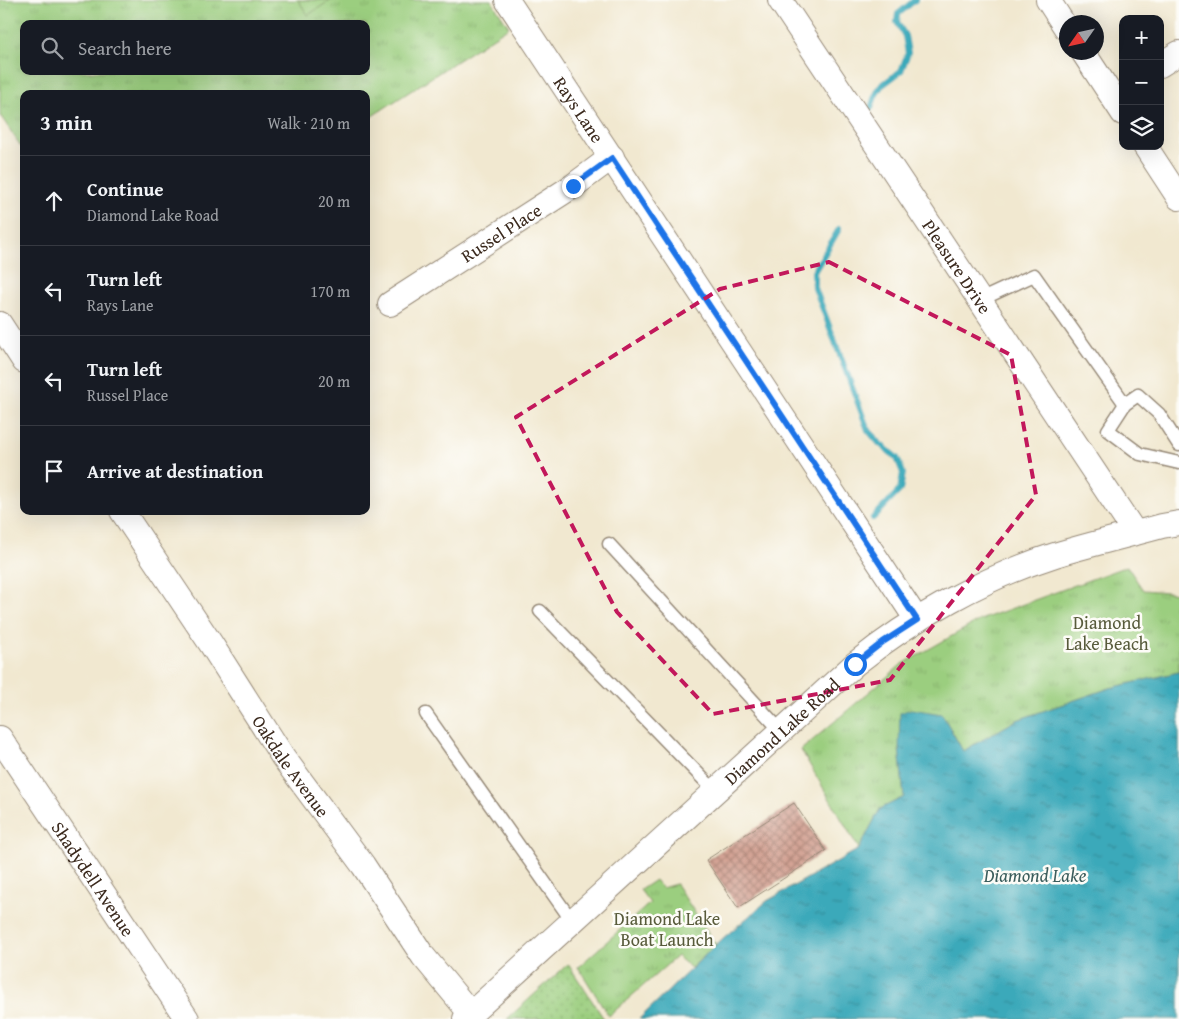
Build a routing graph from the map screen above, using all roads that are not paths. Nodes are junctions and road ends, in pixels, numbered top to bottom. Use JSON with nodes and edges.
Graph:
{"nodes":[{"id":1,"x":507,"y":0,"type":"edge"},
{"id":2,"x":780,"y":0,"type":"edge"},
{"id":3,"x":1048,"y":0,"type":"edge"},
{"id":4,"x":1059,"y":17,"type":"edge"},
{"id":5,"x":1179,"y":53,"type":"edge"},
{"id":6,"x":1089,"y":60,"type":"edge"},
{"id":7,"x":1164,"y":62,"type":"edge"},
{"id":8,"x":1119,"y":99,"type":"edge"},
{"id":9,"x":1148,"y":150,"type":"edge"},
{"id":10,"x":612,"y":158,"type":"junction"},
{"id":11,"x":1179,"y":198,"type":"edge"},
{"id":12,"x":980,"y":300,"type":"junction"},
{"id":13,"x":390,"y":304,"type":"dead end"},
{"id":14,"x":0,"y":324,"type":"edge"},
{"id":15,"x":20,"y":355,"type":"edge"},
{"id":16,"x":1125,"y":404,"type":"junction"},
{"id":17,"x":1179,"y":444,"type":"edge"},
{"id":18,"x":1179,"y":463,"type":"edge"},
{"id":19,"x":125,"y":515,"type":"edge"},
{"id":20,"x":1179,"y":523,"type":"edge"},
{"id":21,"x":1135,"y":533,"type":"junction"},
{"id":22,"x":609,"y":544,"type":"dead end"},
{"id":23,"x":540,"y":610,"type":"dead end"},
{"id":24,"x":917,"y":620,"type":"junction"},
{"id":25,"x":426,"y":714,"type":"dead end"},
{"id":26,"x":781,"y":731,"type":"junction"},
{"id":27,"x":0,"y":738,"type":"edge"},
{"id":28,"x":715,"y":792,"type":"junction"},
{"id":29,"x":572,"y":921,"type":"junction"},
{"id":30,"x":468,"y":1016,"type":"edge"},
{"id":31,"x":187,"y":1019,"type":"edge"}],
"edges":[{"from":1,"to":10,"type":"street","name":"Rays Lane"},
{"from":2,"to":12,"type":"street","name":"Pleasure Drive"},
{"from":3,"to":4,"type":"street"},
{"from":5,"to":7,"type":"street"},
{"from":6,"to":8,"type":"street"},
{"from":9,"to":11,"type":"street"},
{"from":10,"to":13,"type":"street","name":"Russel Place"},
{"from":10,"to":24,"type":"street","name":"Rays Lane"},
{"from":12,"to":16,"type":"lane"},
{"from":12,"to":21,"type":"street","name":"Pleasure Drive"},
{"from":14,"to":15,"type":"street"},
{"from":16,"to":17,"type":"lane"},
{"from":16,"to":18,"type":"lane"},
{"from":19,"to":30,"type":"street","name":"Oakdale Avenue"},
{"from":20,"to":21,"type":"street","name":"Diamond Lake Road"},
{"from":21,"to":24,"type":"street","name":"Diamond Lake Road"},
{"from":22,"to":26,"type":"lane"},
{"from":23,"to":28,"type":"lane"},
{"from":24,"to":26,"type":"street","name":"Diamond Lake Road"},
{"from":25,"to":29,"type":"lane"},
{"from":26,"to":28,"type":"street","name":"Diamond Lake Road"},
{"from":27,"to":31,"type":"street","name":"Shadydell Avenue"},
{"from":28,"to":29,"type":"street","name":"Diamond Lake Road"},
{"from":29,"to":30,"type":"street","name":"Diamond Lake Road"}]}
